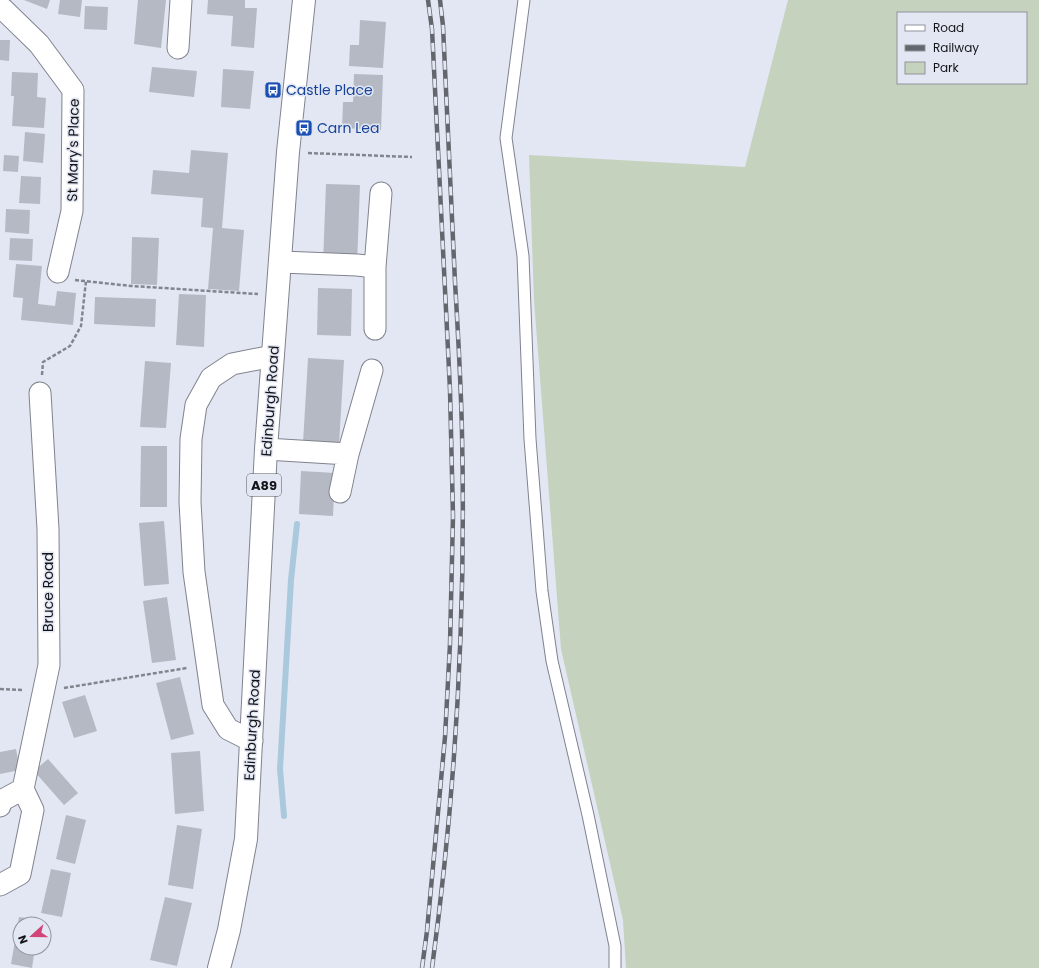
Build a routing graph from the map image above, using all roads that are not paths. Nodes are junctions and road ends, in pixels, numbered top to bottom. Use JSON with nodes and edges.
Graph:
{"nodes":[{"id":1,"x":180,"y":0,"type":"edge"},
{"id":2,"x":304,"y":0,"type":"edge"},
{"id":3,"x":524,"y":0,"type":"edge"},
{"id":4,"x":0,"y":9,"type":"edge"},
{"id":5,"x":178,"y":48,"type":"dead end"},
{"id":6,"x":381,"y":193,"type":"dead end"},
{"id":7,"x":281,"y":262,"type":"junction"},
{"id":8,"x":375,"y":267,"type":"junction"},
{"id":9,"x":58,"y":272,"type":"dead end"},
{"id":10,"x":375,"y":329,"type":"dead end"},
{"id":11,"x":273,"y":356,"type":"junction"},
{"id":12,"x":372,"y":370,"type":"dead end"},
{"id":13,"x":40,"y":393,"type":"road end"},
{"id":14,"x":266,"y":450,"type":"junction"},
{"id":15,"x":348,"y":454,"type":"junction"},
{"id":16,"x":340,"y":492,"type":"dead end"},
{"id":17,"x":252,"y":742,"type":"junction"},
{"id":18,"x":23,"y":789,"type":"junction"},
{"id":19,"x":0,"y":806,"type":"edge"},
{"id":20,"x":0,"y":885,"type":"edge"},
{"id":21,"x":219,"y":968,"type":"edge"},
{"id":22,"x":615,"y":968,"type":"edge"}],
"edges":[{"from":1,"to":5,"type":"street"},
{"from":2,"to":7,"type":"main road","name":"Edinburgh Road","number":"A89"},
{"from":3,"to":22,"type":"lane"},
{"from":4,"to":9,"type":"street","name":"St Mary's Place"},
{"from":6,"to":8,"type":"street"},
{"from":7,"to":8,"type":"street"},
{"from":7,"to":11,"type":"main road","name":"Edinburgh Road","number":"A89"},
{"from":8,"to":10,"type":"street"},
{"from":11,"to":14,"type":"main road","name":"Edinburgh Road","number":"A89"},
{"from":11,"to":17,"type":"street"},
{"from":12,"to":15,"type":"street"},
{"from":13,"to":18,"type":"street","name":"Bruce Road"},
{"from":14,"to":15,"type":"street"},
{"from":14,"to":17,"type":"main road","name":"Edinburgh Road","number":"A89"},
{"from":15,"to":16,"type":"street"},
{"from":17,"to":21,"type":"main road","name":"Edinburgh Road","number":"A89"},
{"from":18,"to":19,"type":"street"},
{"from":18,"to":20,"type":"street"}]}
